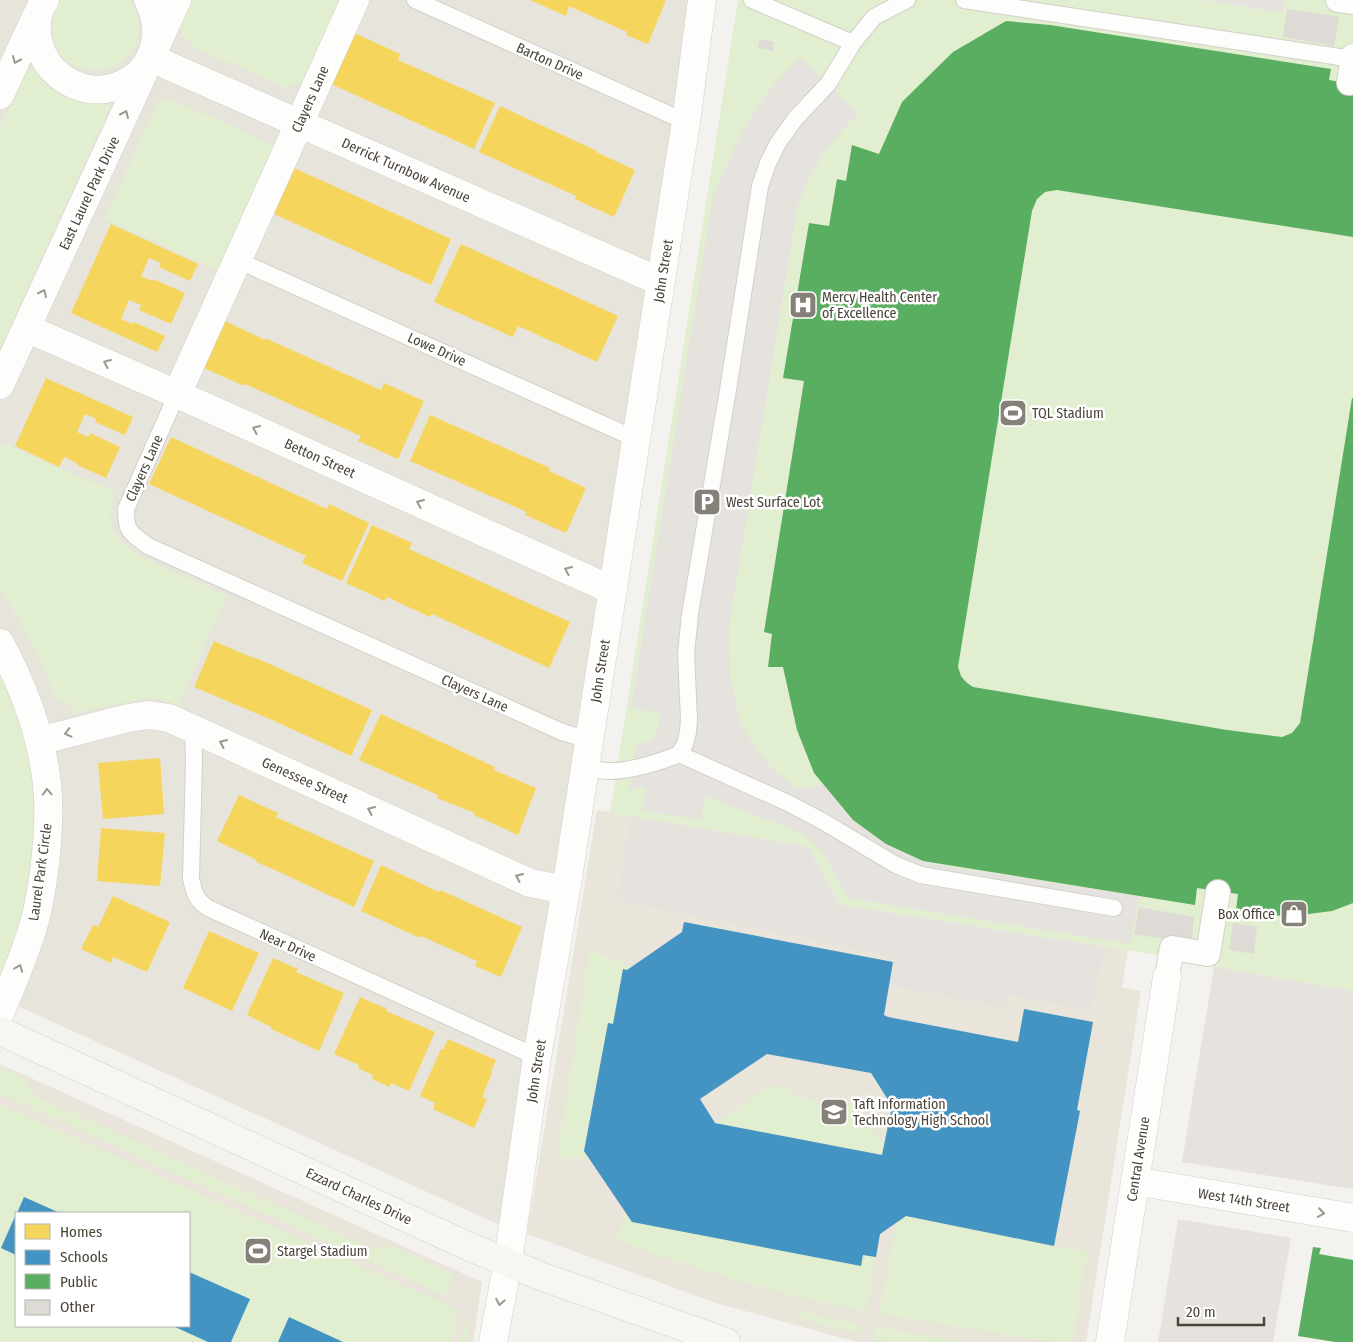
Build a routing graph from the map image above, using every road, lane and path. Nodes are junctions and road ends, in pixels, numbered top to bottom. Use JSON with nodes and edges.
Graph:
{"nodes":[{"id":1,"x":148,"y":0,"type":"edge"},
{"id":2,"x":177,"y":0,"type":"edge"},
{"id":3,"x":355,"y":0,"type":"edge"},
{"id":4,"x":415,"y":0,"type":"edge"},
{"id":5,"x":702,"y":0,"type":"edge"},
{"id":6,"x":752,"y":0,"type":"edge"},
{"id":7,"x":907,"y":0,"type":"edge"},
{"id":8,"x":964,"y":0,"type":"edge"},
{"id":9,"x":1338,"y":0,"type":"edge"},
{"id":10,"x":40,"y":1,"type":"edge"},
{"id":11,"x":1353,"y":2,"type":"edge"},
{"id":12,"x":853,"y":43,"type":"junction"},
{"id":13,"x":151,"y":57,"type":"junction"},
{"id":14,"x":1353,"y":58,"type":"edge"},
{"id":15,"x":1349,"y":84,"type":"dead end"},
{"id":16,"x":0,"y":95,"type":"edge"},
{"id":17,"x":686,"y":122,"type":"junction"},
{"id":18,"x":299,"y":123,"type":"junction"},
{"id":19,"x":237,"y":260,"type":"junction"},
{"id":20,"x":661,"y":282,"type":"junction"},
{"id":21,"x":26,"y":328,"type":"junction"},
{"id":22,"x":0,"y":385,"type":"edge"},
{"id":23,"x":177,"y":394,"type":"junction"},
{"id":24,"x":636,"y":439,"type":"junction"},
{"id":25,"x":612,"y":590,"type":"junction"},
{"id":26,"x":0,"y":643,"type":"edge"},
{"id":27,"x":193,"y":729,"type":"junction"},
{"id":28,"x":589,"y":740,"type":"junction"},
{"id":29,"x":39,"y":741,"type":"junction"},
{"id":30,"x":679,"y":754,"type":"junction"},
{"id":31,"x":584,"y":768,"type":"junction"},
{"id":32,"x":566,"y":890,"type":"junction"},
{"id":33,"x":1218,"y":892,"type":"dead end"},
{"id":34,"x":1114,"y":908,"type":"dead end"},
{"id":35,"x":1167,"y":976,"type":"joint"},
{"id":36,"x":0,"y":1013,"type":"edge"},
{"id":37,"x":0,"y":1031,"type":"edge"},
{"id":38,"x":537,"y":1057,"type":"junction"},
{"id":39,"x":1135,"y":1181,"type":"junction"},
{"id":40,"x":1353,"y":1218,"type":"edge"},
{"id":41,"x":508,"y":1262,"type":"junction"},
{"id":42,"x":493,"y":1342,"type":"edge"},
{"id":43,"x":726,"y":1342,"type":"edge"},
{"id":44,"x":1110,"y":1342,"type":"edge"}],
"edges":[{"from":1,"to":13,"type":"street"},
{"from":2,"to":13,"type":"street","name":"East Laurel Park Drive"},
{"from":3,"to":18,"type":"street","name":"Clayers Lane"},
{"from":4,"to":17,"type":"lane","name":"Barton Drive"},
{"from":5,"to":17,"type":"street","name":"John Street"},
{"from":6,"to":12,"type":"lane"},
{"from":7,"to":12,"type":"lane"},
{"from":8,"to":14,"type":"lane"},
{"from":9,"to":11,"type":"street"},
{"from":10,"to":13,"type":"street"},
{"from":10,"to":16,"type":"street","one_way":true},
{"from":12,"to":30,"type":"lane"},
{"from":13,"to":18,"type":"street","name":"Derrick Turnbow Avenue"},
{"from":21,"to":13,"type":"street","name":"East Laurel Park Drive","one_way":true},
{"from":14,"to":15,"type":"street"},
{"from":17,"to":20,"type":"street","name":"John Street"},
{"from":18,"to":19,"type":"street","name":"Clayers Lane"},
{"from":18,"to":20,"type":"street","name":"Derrick Turnbow Avenue"},
{"from":19,"to":23,"type":"street","name":"Clayers Lane"},
{"from":19,"to":24,"type":"lane","name":"Lowe Drive"},
{"from":20,"to":24,"type":"street","name":"John Street"},
{"from":21,"to":22,"type":"street","name":"East Laurel Park Drive"},
{"from":23,"to":21,"type":"street","name":"Betton Street","one_way":true},
{"from":25,"to":23,"type":"street","name":"Betton Street","one_way":true},
{"from":23,"to":28,"type":"lane","name":"Clayers Lane"},
{"from":24,"to":25,"type":"street","name":"John Street"},
{"from":25,"to":28,"type":"street","name":"John Street"},
{"from":26,"to":29,"type":"street","name":"Laurel Park Circle"},
{"from":27,"to":29,"type":"street","name":"Genessee Street","one_way":true},
{"from":32,"to":27,"type":"street","name":"Genessee Street","one_way":true},
{"from":27,"to":38,"type":"lane","name":"Near Drive"},
{"from":28,"to":31,"type":"street","name":"John Street"},
{"from":36,"to":29,"type":"street","name":"Laurel Park Circle","one_way":true},
{"from":30,"to":31,"type":"lane"},
{"from":30,"to":34,"type":"lane"},
{"from":31,"to":32,"type":"street","name":"John Street"},
{"from":32,"to":38,"type":"street","name":"John Street"},
{"from":33,"to":35,"type":"street"},
{"from":35,"to":39,"type":"street","name":"Central Avenue"},
{"from":37,"to":41,"type":"main road","name":"Ezzard Charles Drive"},
{"from":38,"to":41,"type":"street","name":"John Street"},
{"from":39,"to":40,"type":"street","name":"West 14th Street","one_way":true},
{"from":39,"to":44,"type":"street","name":"Central Avenue"},
{"from":41,"to":42,"type":"street","name":"John Street","one_way":true},
{"from":41,"to":43,"type":"main road","name":"Ezzard Charles Drive"}]}
